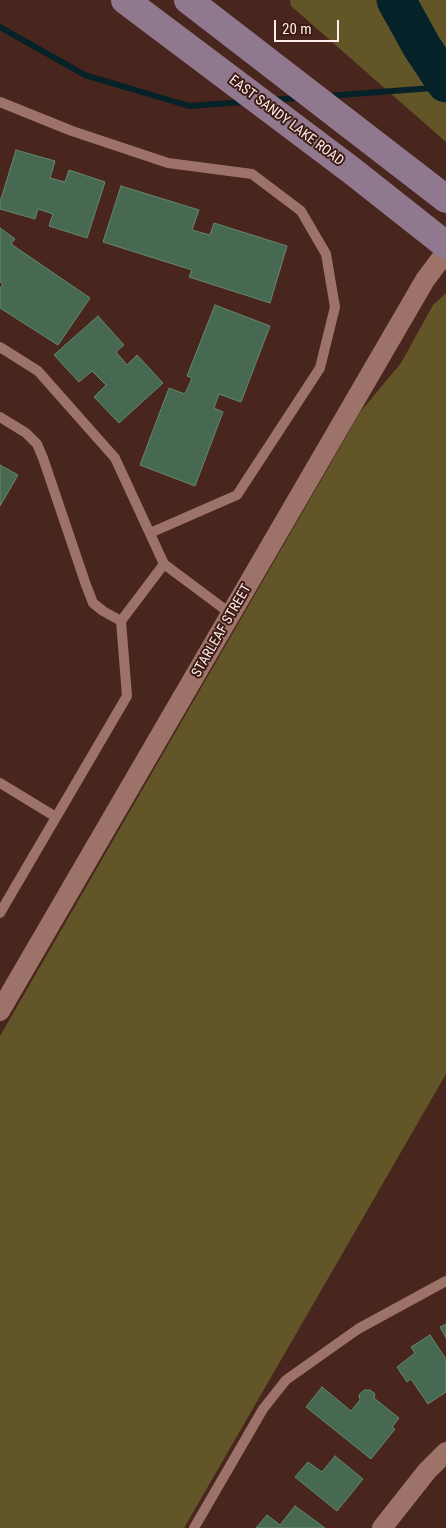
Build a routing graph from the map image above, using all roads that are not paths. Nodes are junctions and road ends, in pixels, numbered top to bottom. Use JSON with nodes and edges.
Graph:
{"nodes":[{"id":1,"x":125,"y":0,"type":"edge"},
{"id":2,"x":188,"y":0,"type":"edge"},
{"id":3,"x":0,"y":102,"type":"edge"},
{"id":4,"x":446,"y":199,"type":"edge"},
{"id":5,"x":446,"y":245,"type":"edge"},
{"id":6,"x":446,"y":252,"type":"edge"},
{"id":7,"x":0,"y":347,"type":"edge"},
{"id":8,"x":0,"y":416,"type":"edge"},
{"id":9,"x":150,"y":533,"type":"junction"},
{"id":10,"x":164,"y":564,"type":"junction"},
{"id":11,"x":231,"y":614,"type":"junction"},
{"id":12,"x":121,"y":622,"type":"junction"},
{"id":13,"x":0,"y":783,"type":"edge"},
{"id":14,"x":56,"y":817,"type":"junction"},
{"id":15,"x":0,"y":914,"type":"edge"},
{"id":16,"x":0,"y":1011,"type":"edge"},
{"id":17,"x":446,"y":1280,"type":"edge"},
{"id":18,"x":446,"y":1452,"type":"edge"},
{"id":19,"x":194,"y":1528,"type":"edge"},
{"id":20,"x":382,"y":1528,"type":"edge"}],
"edges":[{"from":1,"to":5,"type":"main road","name":"EAST SANDY LAKE ROAD"},
{"from":2,"to":4,"type":"main road"},
{"from":3,"to":9,"type":"lane"},
{"from":6,"to":11,"type":"street","name":"STARLEAF STREET"},
{"from":7,"to":9,"type":"lane"},
{"from":8,"to":12,"type":"lane"},
{"from":9,"to":10,"type":"lane"},
{"from":10,"to":11,"type":"lane"},
{"from":10,"to":12,"type":"lane"},
{"from":11,"to":16,"type":"street","name":"STARLEAF STREET"},
{"from":12,"to":14,"type":"lane"},
{"from":13,"to":14,"type":"lane"},
{"from":14,"to":15,"type":"lane"},
{"from":17,"to":19,"type":"lane"},
{"from":18,"to":20,"type":"street"}]}
